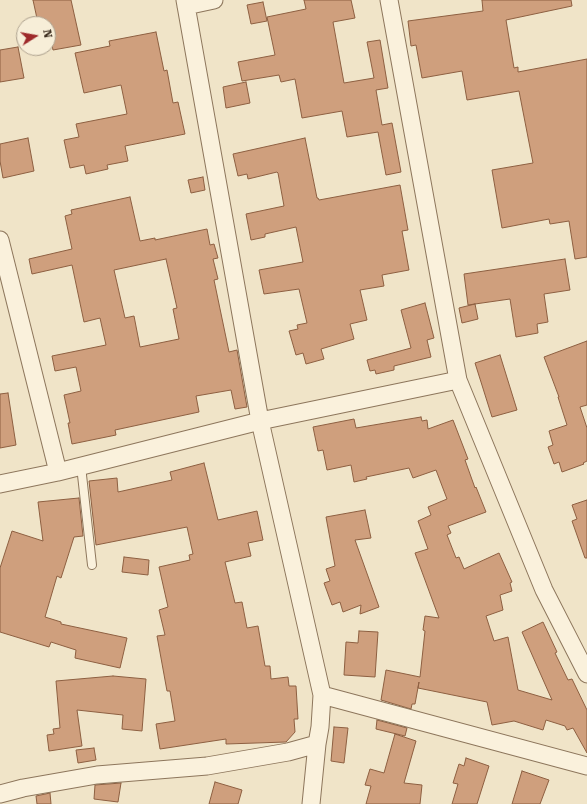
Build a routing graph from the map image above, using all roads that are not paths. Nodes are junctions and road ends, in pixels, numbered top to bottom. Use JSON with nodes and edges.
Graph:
{"nodes":[{"id":1,"x":214,"y":0,"type":"edge"},
{"id":2,"x":388,"y":0,"type":"edge"},
{"id":3,"x":185,"y":3,"type":"edge"},
{"id":4,"x":0,"y":240,"type":"edge"},
{"id":5,"x":458,"y":380,"type":"junction"},
{"id":6,"x":260,"y":421,"type":"junction"},
{"id":7,"x":81,"y":466,"type":"junction"},
{"id":8,"x":58,"y":472,"type":"junction"},
{"id":9,"x":0,"y":484,"type":"edge"},
{"id":10,"x":92,"y":565,"type":"dead end"},
{"id":11,"x":587,"y":674,"type":"edge"},
{"id":12,"x":322,"y":695,"type":"junction"},
{"id":13,"x":316,"y":744,"type":"junction"},
{"id":14,"x":587,"y":766,"type":"edge"},
{"id":15,"x":0,"y":794,"type":"edge"},
{"id":16,"x":311,"y":804,"type":"edge"}],
"edges":[{"from":1,"to":3,"type":"street"},
{"from":2,"to":5,"type":"street"},
{"from":3,"to":6,"type":"street"},
{"from":4,"to":8,"type":"street"},
{"from":5,"to":6,"type":"street"},
{"from":5,"to":11,"type":"street"},
{"from":6,"to":7,"type":"street"},
{"from":6,"to":12,"type":"street"},
{"from":7,"to":8,"type":"street"},
{"from":7,"to":10,"type":"lane"},
{"from":8,"to":9,"type":"street"},
{"from":12,"to":13,"type":"street"},
{"from":12,"to":14,"type":"street"},
{"from":13,"to":15,"type":"street"},
{"from":13,"to":16,"type":"street"}]}
